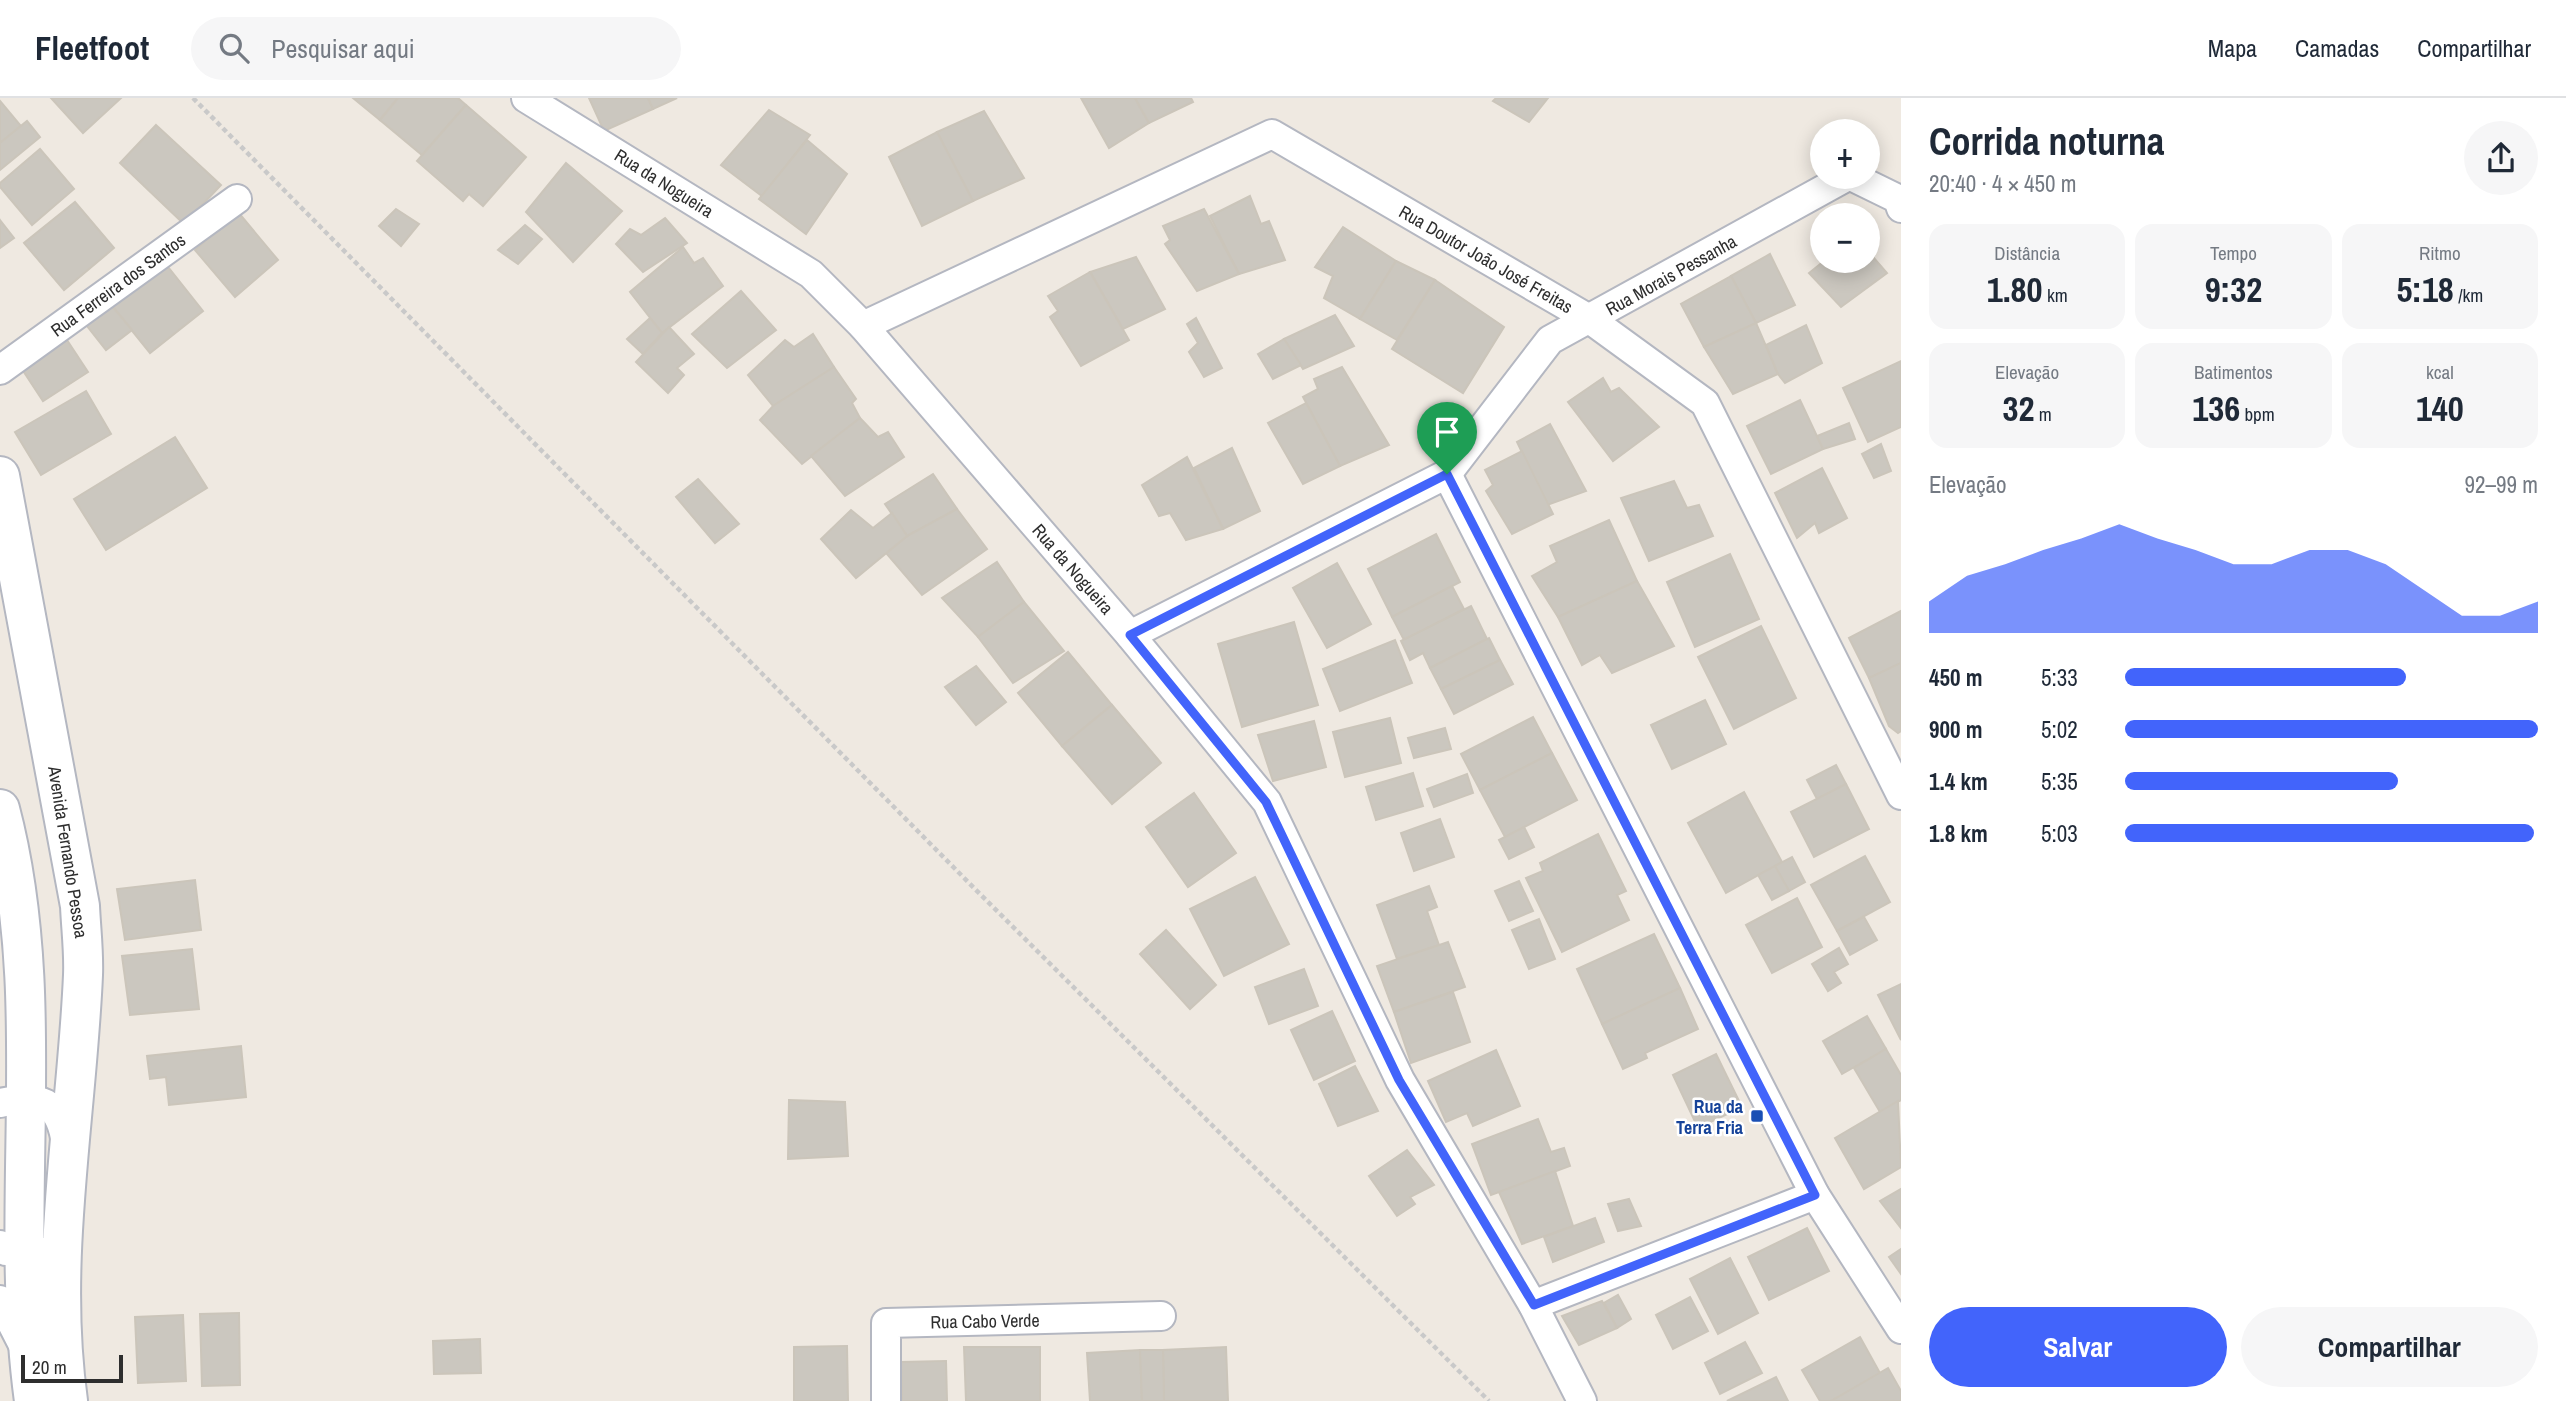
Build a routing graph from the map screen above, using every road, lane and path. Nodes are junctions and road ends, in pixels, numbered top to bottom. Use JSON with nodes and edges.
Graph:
{"nodes":[{"id":1,"x":193,"y":98,"type":"edge"},
{"id":2,"x":526,"y":98,"type":"edge"},
{"id":3,"x":1825,"y":189,"type":"edge"},
{"id":4,"x":1878,"y":189,"type":"edge"},
{"id":5,"x":237,"y":199,"type":"dead end"},
{"id":6,"x":1901,"y":208,"type":"edge"},
{"id":7,"x":1591,"y":320,"type":"junction"},
{"id":8,"x":863,"y":326,"type":"junction"},
{"id":9,"x":0,"y":370,"type":"edge"},
{"id":10,"x":1447,"y":474,"type":"junction"},
{"id":11,"x":0,"y":476,"type":"edge"},
{"id":12,"x":1130,"y":635,"type":"junction"},
{"id":13,"x":1901,"y":794,"type":"edge"},
{"id":14,"x":0,"y":808,"type":"edge"},
{"id":15,"x":13,"y":1100,"type":"edge"},
{"id":16,"x":69,"y":1174,"type":"junction"},
{"id":17,"x":1815,"y":1195,"type":"junction"},
{"id":18,"x":12,"y":1248,"type":"edge"},
{"id":19,"x":64,"y":1253,"type":"junction"},
{"id":20,"x":0,"y":1300,"type":"edge"},
{"id":21,"x":1534,"y":1305,"type":"junction"},
{"id":22,"x":1161,"y":1316,"type":"dead end"},
{"id":23,"x":1901,"y":1329,"type":"edge"},
{"id":24,"x":27,"y":1355,"type":"junction"},
{"id":25,"x":34,"y":1401,"type":"edge"},
{"id":26,"x":68,"y":1401,"type":"edge"},
{"id":27,"x":886,"y":1401,"type":"edge"},
{"id":28,"x":1489,"y":1401,"type":"edge"},
{"id":29,"x":1582,"y":1401,"type":"edge"}],
"edges":[{"from":1,"to":28,"type":"path"},
{"from":2,"to":8,"type":"street","name":"Rua da Nogueira"},
{"from":3,"to":7,"type":"street","name":"Rua Morais Pessanha"},
{"from":4,"to":6,"type":"street"},
{"from":5,"to":9,"type":"street","name":"Rua Ferreira dos Santos"},
{"from":7,"to":8,"type":"street","name":"Rua Doutor João José Freitas"},
{"from":7,"to":10,"type":"street","name":"Rua Morais Pessanha"},
{"from":7,"to":13,"type":"street","name":"Rua Doutor João José Freitas"},
{"from":8,"to":12,"type":"street","name":"Rua da Nogueira"},
{"from":10,"to":12,"type":"street","name":"Rua Morais Pessanha"},
{"from":10,"to":17,"type":"street"},
{"from":11,"to":16,"type":"street","name":"Avenida Fernando Pessoa"},
{"from":12,"to":21,"type":"street","name":"Rua da Nogueira"},
{"from":14,"to":15,"type":"street"},
{"from":15,"to":16,"type":"street"},
{"from":15,"to":18,"type":"street"},
{"from":16,"to":19,"type":"street","name":"Avenida Fernando Pessoa"},
{"from":17,"to":21,"type":"street"},
{"from":17,"to":23,"type":"street"},
{"from":18,"to":19,"type":"street"},
{"from":18,"to":24,"type":"street"},
{"from":19,"to":26,"type":"street","name":"Avenida Fernando Pessoa"},
{"from":20,"to":24,"type":"street"},
{"from":21,"to":29,"type":"street","name":"Rua da Nogueira"},
{"from":22,"to":27,"type":"street","name":"Rua Cabo Verde"},
{"from":24,"to":25,"type":"street"}]}
